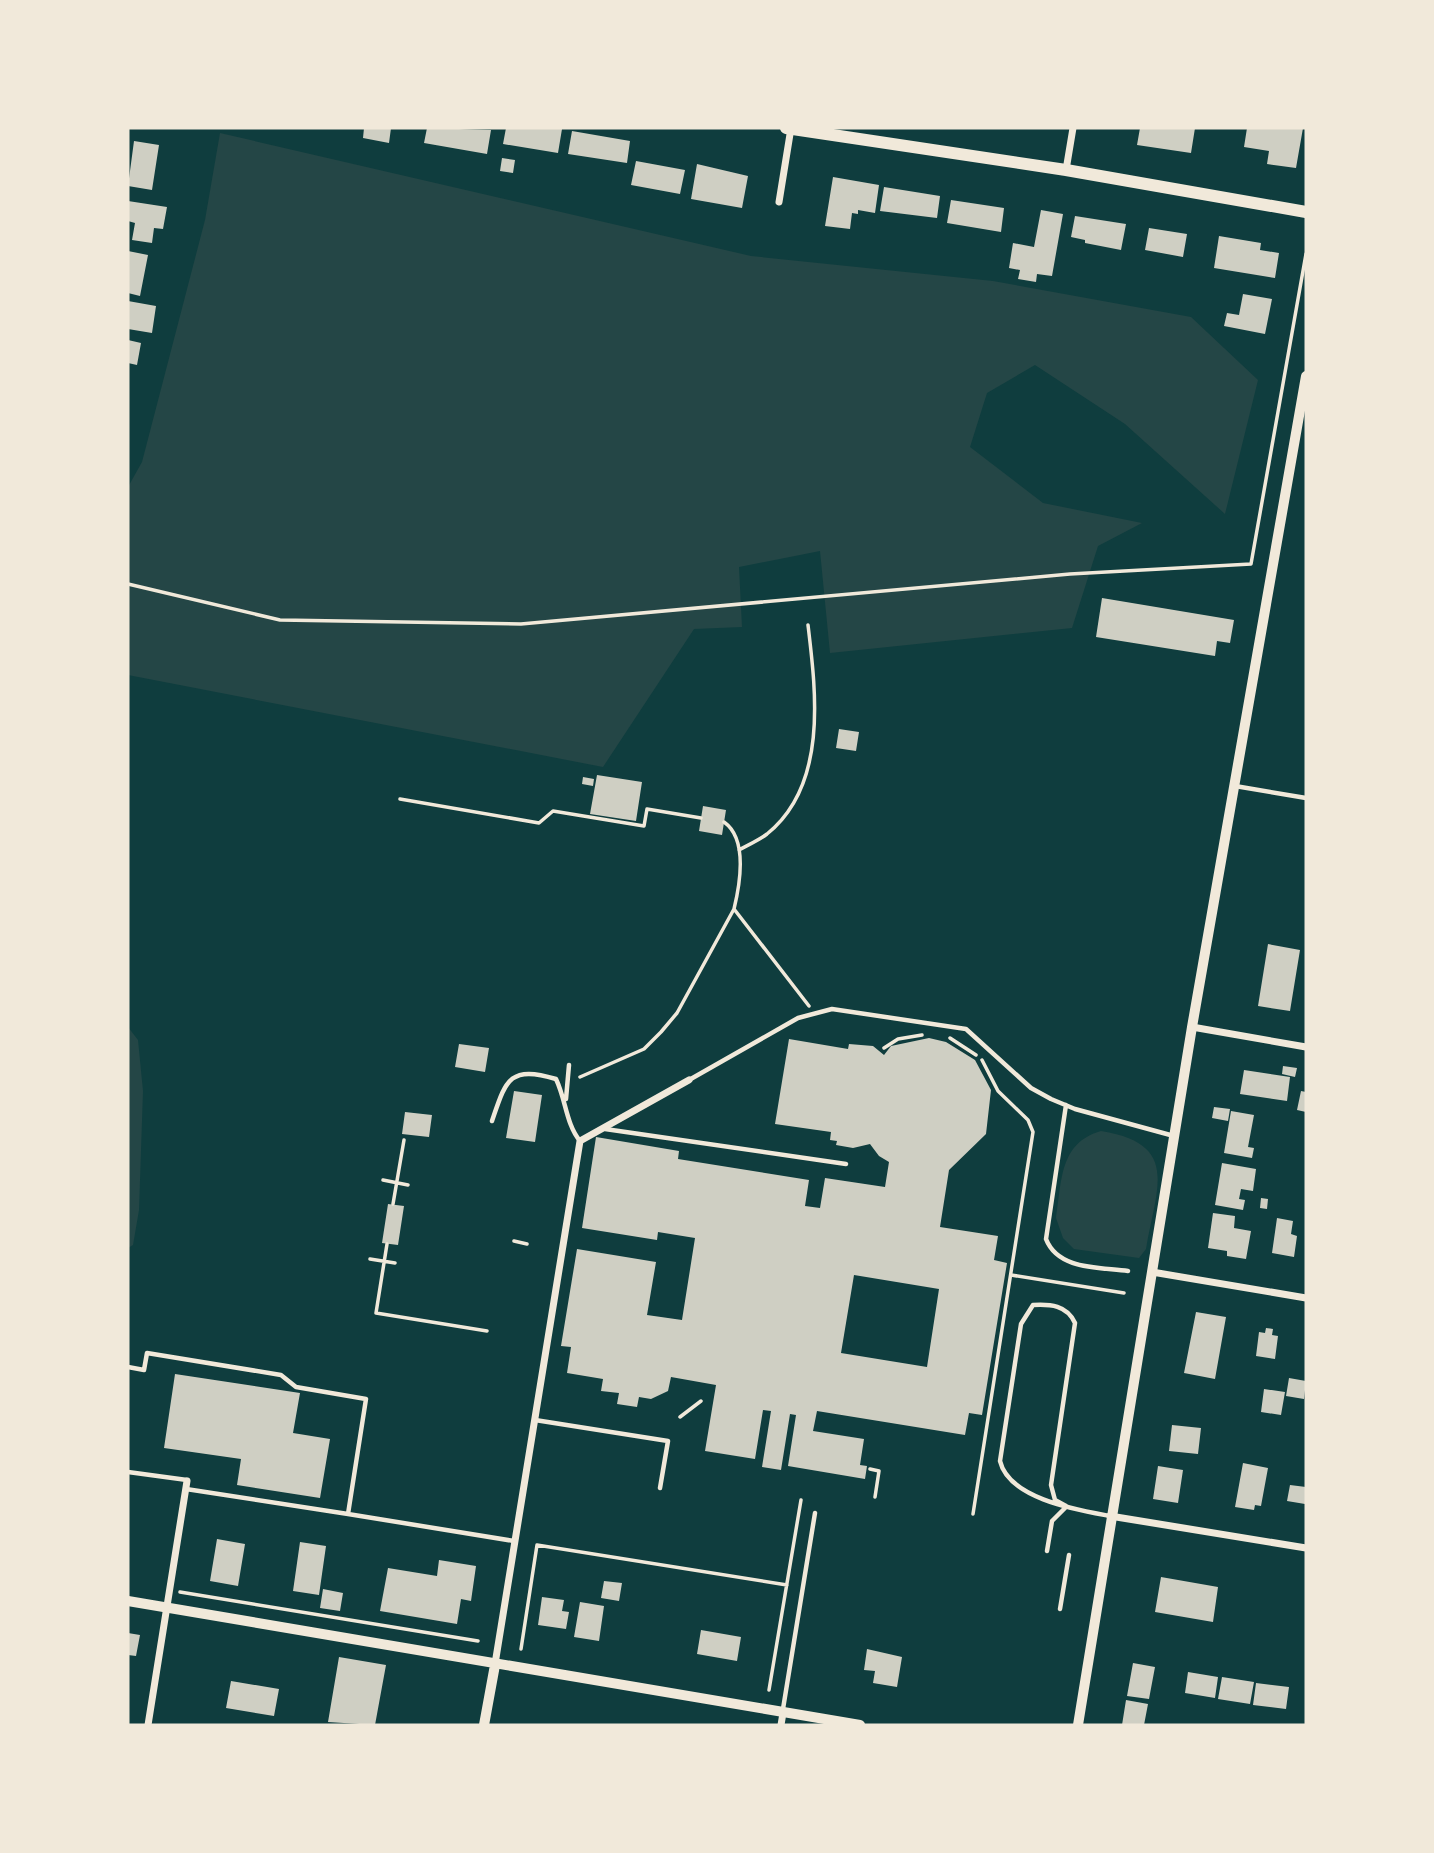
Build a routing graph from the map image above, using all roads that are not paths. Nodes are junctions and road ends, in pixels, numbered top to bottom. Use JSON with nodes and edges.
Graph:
{"nodes":[{"id":1,"x":790,"y":128,"type":"edge"},
{"id":2,"x":1073,"y":128,"type":"edge"},
{"id":3,"x":1066,"y":170,"type":"junction"},
{"id":4,"x":779,"y":202,"type":"dead end"},
{"id":5,"x":1306,"y":212,"type":"edge"},
{"id":6,"x":1306,"y":376,"type":"edge"},
{"id":7,"x":1302,"y":430,"type":"edge"},
{"id":8,"x":1234,"y":786,"type":"junction"},
{"id":9,"x":1306,"y":798,"type":"edge"},
{"id":10,"x":1192,"y":1027,"type":"junction"},
{"id":11,"x":1306,"y":1046,"type":"edge"},
{"id":12,"x":569,"y":1065,"type":"dead end"},
{"id":13,"x":689,"y":1080,"type":"joint"},
{"id":14,"x":566,"y":1100,"type":"junction"},
{"id":15,"x":1066,"y":1105,"type":"junction"},
{"id":16,"x":492,"y":1121,"type":"dead end"},
{"id":17,"x":602,"y":1129,"type":"junction"},
{"id":18,"x":1174,"y":1136,"type":"junction"},
{"id":19,"x":580,"y":1141,"type":"junction"},
{"id":20,"x":846,"y":1164,"type":"dead end"},
{"id":21,"x":1128,"y":1271,"type":"dead end"},
{"id":22,"x":1152,"y":1272,"type":"junction"},
{"id":23,"x":1306,"y":1298,"type":"edge"},
{"id":24,"x":128,"y":1367,"type":"edge"},
{"id":25,"x":535,"y":1420,"type":"junction"},
{"id":26,"x":128,"y":1472,"type":"edge"},
{"id":27,"x":187,"y":1485,"type":"junction"},
{"id":28,"x":660,"y":1488,"type":"dead end"},
{"id":29,"x":1066,"y":1506,"type":"junction"},
{"id":30,"x":815,"y":1513,"type":"dead end"},
{"id":31,"x":348,"y":1514,"type":"junction"},
{"id":32,"x":1111,"y":1516,"type":"junction"},
{"id":33,"x":514,"y":1541,"type":"junction"},
{"id":34,"x":1306,"y":1548,"type":"edge"},
{"id":35,"x":1047,"y":1551,"type":"dead end"},
{"id":36,"x":1069,"y":1555,"type":"dead end"},
{"id":37,"x":128,"y":1601,"type":"edge"},
{"id":38,"x":165,"y":1607,"type":"junction"},
{"id":39,"x":1060,"y":1609,"type":"dead end"},
{"id":40,"x":495,"y":1665,"type":"junction"},
{"id":41,"x":783,"y":1713,"type":"junction"},
{"id":42,"x":148,"y":1725,"type":"edge"},
{"id":43,"x":484,"y":1725,"type":"edge"},
{"id":44,"x":781,"y":1725,"type":"edge"},
{"id":45,"x":860,"y":1725,"type":"edge"},
{"id":46,"x":1078,"y":1725,"type":"edge"}],
"edges":[{"from":1,"to":3,"type":"main road"},
{"from":1,"to":4,"type":"street"},
{"from":2,"to":3,"type":"street"},
{"from":3,"to":5,"type":"main road"},
{"from":6,"to":7,"type":"street"},
{"from":7,"to":8,"type":"street"},
{"from":8,"to":9,"type":"lane"},
{"from":8,"to":10,"type":"street"},
{"from":10,"to":11,"type":"street"},
{"from":10,"to":18,"type":"street"},
{"from":12,"to":14,"type":"lane"},
{"from":13,"to":15,"type":"lane"},
{"from":13,"to":17,"type":"street"},
{"from":14,"to":16,"type":"lane"},
{"from":14,"to":19,"type":"lane"},
{"from":15,"to":18,"type":"lane"},
{"from":15,"to":21,"type":"lane"},
{"from":17,"to":19,"type":"street"},
{"from":17,"to":20,"type":"lane"},
{"from":18,"to":22,"type":"street"},
{"from":19,"to":25,"type":"street"},
{"from":22,"to":23,"type":"street"},
{"from":22,"to":32,"type":"street"},
{"from":24,"to":31,"type":"lane"},
{"from":25,"to":28,"type":"lane"},
{"from":25,"to":33,"type":"street"},
{"from":26,"to":27,"type":"lane"},
{"from":27,"to":31,"type":"lane"},
{"from":27,"to":38,"type":"street"},
{"from":29,"to":29,"type":"lane"},
{"from":29,"to":32,"type":"lane"},
{"from":29,"to":35,"type":"lane"},
{"from":30,"to":41,"type":"lane"},
{"from":31,"to":33,"type":"lane"},
{"from":32,"to":34,"type":"street"},
{"from":32,"to":46,"type":"street"},
{"from":33,"to":40,"type":"street"},
{"from":36,"to":39,"type":"lane"},
{"from":37,"to":38,"type":"street"},
{"from":38,"to":40,"type":"street"},
{"from":38,"to":42,"type":"street"},
{"from":40,"to":41,"type":"street"},
{"from":40,"to":43,"type":"street"},
{"from":41,"to":44,"type":"street"},
{"from":41,"to":45,"type":"street"}]}
